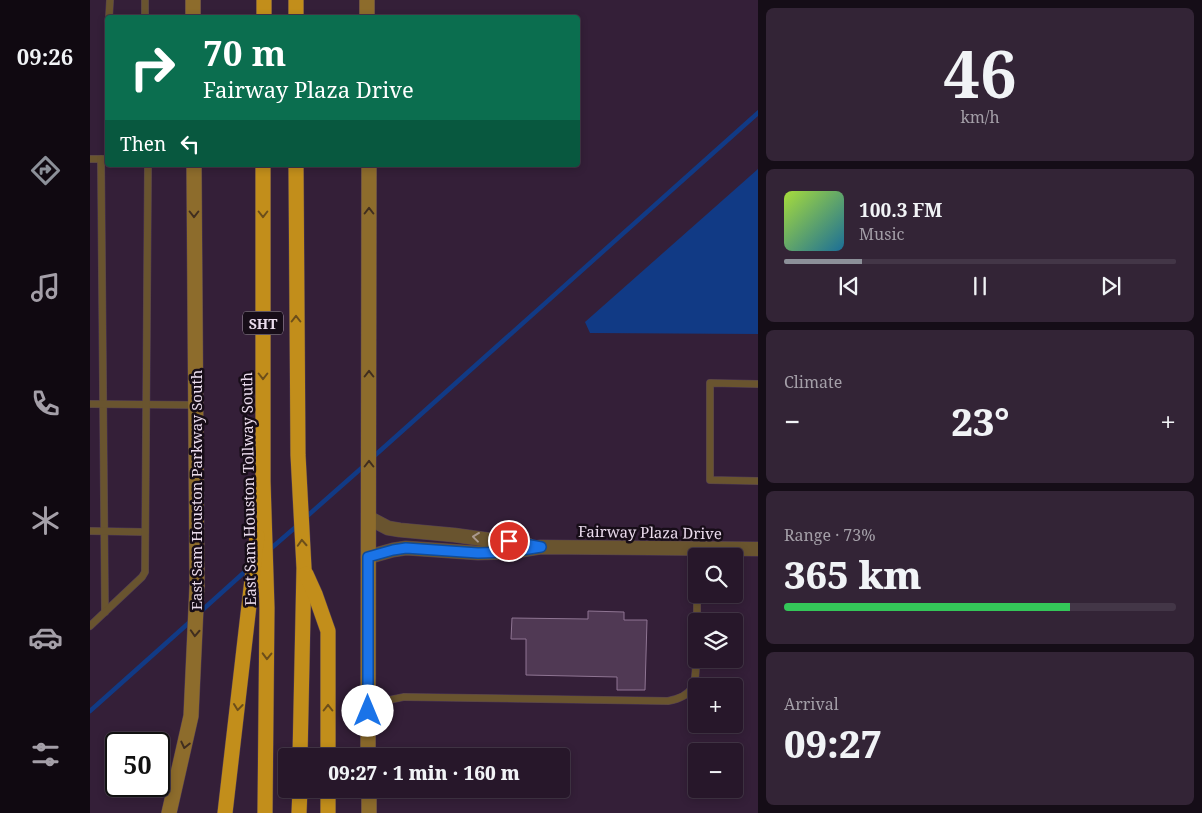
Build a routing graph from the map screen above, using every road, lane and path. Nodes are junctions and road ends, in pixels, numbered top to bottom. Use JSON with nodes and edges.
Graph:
{"nodes":[{"id":1,"x":110,"y":0,"type":"edge"},
{"id":2,"x":145,"y":0,"type":"edge"},
{"id":3,"x":193,"y":0,"type":"edge"},
{"id":4,"x":264,"y":0,"type":"edge"},
{"id":5,"x":296,"y":0,"type":"edge"},
{"id":6,"x":367,"y":0,"type":"edge"},
{"id":7,"x":110,"y":15,"type":"edge"},
{"id":8,"x":145,"y":15,"type":"edge"},
{"id":9,"x":193,"y":15,"type":"edge"},
{"id":10,"x":264,"y":15,"type":"edge"},
{"id":11,"x":296,"y":15,"type":"edge"},
{"id":12,"x":367,"y":15,"type":"edge"},
{"id":13,"x":90,"y":159,"type":"edge"},
{"id":14,"x":104,"y":159,"type":"edge"},
{"id":15,"x":148,"y":167,"type":"edge"},
{"id":16,"x":194,"y":167,"type":"edge"},
{"id":17,"x":263,"y":167,"type":"edge"},
{"id":18,"x":296,"y":167,"type":"edge"},
{"id":19,"x":369,"y":167,"type":"edge"},
{"id":20,"x":758,"y":384,"type":"edge"},
{"id":21,"x":90,"y":404,"type":"edge"},
{"id":22,"x":103,"y":404,"type":"junction"},
{"id":23,"x":146,"y":405,"type":"junction"},
{"id":24,"x":196,"y":405,"type":"junction"},
{"id":25,"x":262,"y":481,"type":"junction"},
{"id":26,"x":758,"y":481,"type":"edge"},
{"id":27,"x":369,"y":512,"type":"junction"},
{"id":28,"x":90,"y":531,"type":"edge"},
{"id":29,"x":104,"y":531,"type":"junction"},
{"id":30,"x":145,"y":532,"type":"junction"},
{"id":31,"x":541,"y":547,"type":"junction"},
{"id":32,"x":758,"y":549,"type":"edge"},
{"id":33,"x":743,"y":550,"type":"edge"},
{"id":34,"x":688,"y":552,"type":"edge"},
{"id":35,"x":368,"y":557,"type":"junction"},
{"id":36,"x":309,"y":593,"type":"junction"},
{"id":37,"x":105,"y":612,"type":"junction"},
{"id":38,"x":90,"y":626,"type":"edge"},
{"id":39,"x":696,"y":668,"type":"edge"},
{"id":40,"x":368,"y":711,"type":"junction"},
{"id":41,"x":300,"y":748,"type":"edge"},
{"id":42,"x":328,"y":748,"type":"edge"},
{"id":43,"x":368,"y":748,"type":"edge"},
{"id":44,"x":300,"y":798,"type":"edge"},
{"id":45,"x":328,"y":798,"type":"edge"},
{"id":46,"x":369,"y":798,"type":"edge"},
{"id":47,"x":169,"y":813,"type":"edge"},
{"id":48,"x":225,"y":813,"type":"edge"},
{"id":49,"x":265,"y":813,"type":"edge"},
{"id":50,"x":299,"y":813,"type":"edge"},
{"id":51,"x":328,"y":813,"type":"edge"},
{"id":52,"x":370,"y":813,"type":"edge"}],
"edges":[{"from":1,"to":7,"type":"lane"},
{"from":2,"to":8,"type":"lane"},
{"from":3,"to":9,"type":"main road"},
{"from":4,"to":10,"type":"highway"},
{"from":5,"to":11,"type":"highway"},
{"from":6,"to":12,"type":"main road"},
{"from":13,"to":14,"type":"lane"},
{"from":14,"to":22,"type":"lane"},
{"from":15,"to":23,"type":"lane"},
{"from":16,"to":24,"type":"main road","name":"East Sam Houston Parkway South","one_way":true},
{"from":17,"to":25,"type":"highway","name":"East Sam Houston Tollway South","number":"SHT","one_way":true},
{"from":36,"to":18,"type":"highway","number":"SHT","one_way":true},
{"from":27,"to":19,"type":"main road","one_way":true},
{"from":20,"to":26,"type":"lane"},
{"from":21,"to":22,"type":"lane"},
{"from":22,"to":23,"type":"lane"},
{"from":22,"to":29,"type":"lane"},
{"from":23,"to":24,"type":"lane"},
{"from":23,"to":30,"type":"lane"},
{"from":24,"to":47,"type":"main road","name":"East Sam Houston Parkway South","one_way":true},
{"from":25,"to":48,"type":"highway","one_way":true},
{"from":25,"to":49,"type":"highway","name":"East Sam Houston Tollway South","number":"SHT","one_way":true},
{"from":31,"to":27,"type":"street","name":"Fairway Plaza Drive","one_way":true},
{"from":27,"to":35,"type":"main road"},
{"from":28,"to":29,"type":"lane"},
{"from":29,"to":30,"type":"lane"},
{"from":29,"to":37,"type":"lane"},
{"from":30,"to":37,"type":"lane"},
{"from":31,"to":34,"type":"street","name":"Fairway Plaza Drive"},
{"from":31,"to":35,"type":"street","name":"Fairway Plaza Drive"},
{"from":32,"to":33,"type":"street","name":"Fairway Plaza Drive"},
{"from":35,"to":40,"type":"main road"},
{"from":36,"to":41,"type":"highway","number":"SHT"},
{"from":42,"to":36,"type":"highway","one_way":true},
{"from":37,"to":38,"type":"lane"},
{"from":39,"to":40,"type":"lane"},
{"from":40,"to":43,"type":"main road"},
{"from":44,"to":50,"type":"highway"},
{"from":45,"to":51,"type":"highway"},
{"from":46,"to":52,"type":"main road"}]}
